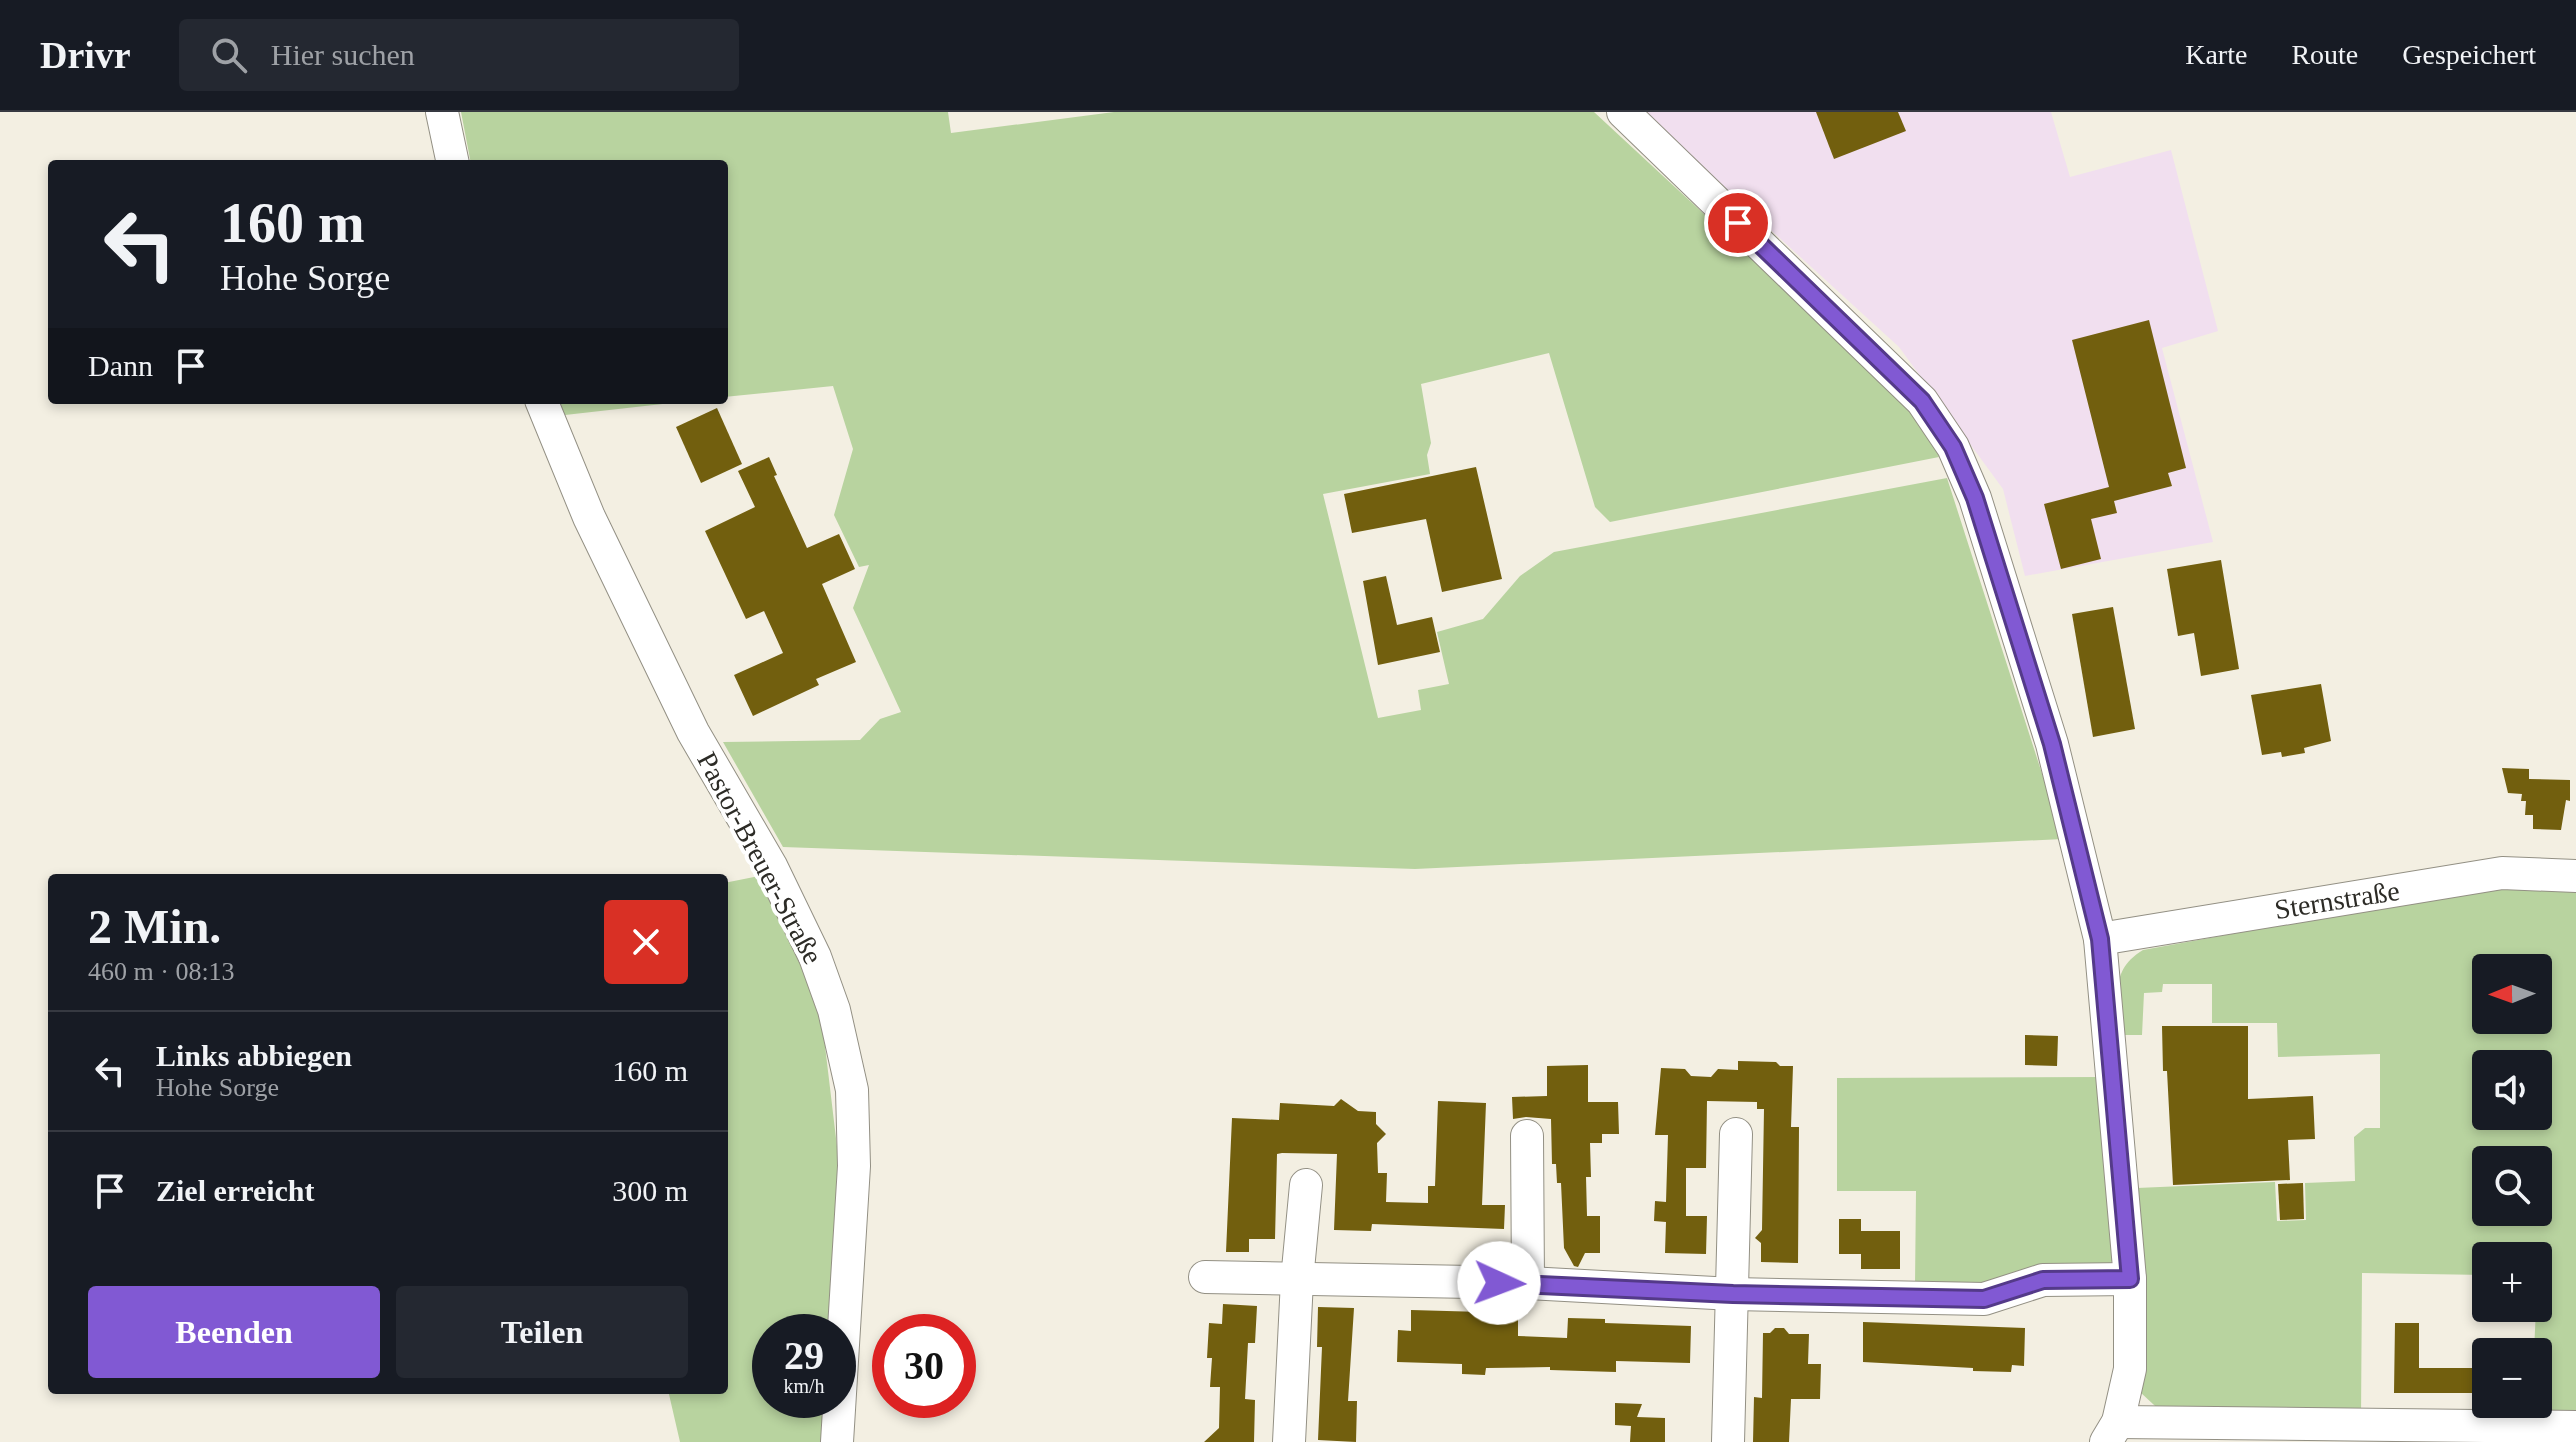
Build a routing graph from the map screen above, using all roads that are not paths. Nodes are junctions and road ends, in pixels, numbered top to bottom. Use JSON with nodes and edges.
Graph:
{"nodes":[{"id":1,"x":442,"y":112,"type":"edge"},
{"id":2,"x":1623,"y":112,"type":"edge"},
{"id":3,"x":452,"y":160,"type":"edge"},
{"id":4,"x":543,"y":404,"type":"edge"},
{"id":5,"x":2576,"y":876,"type":"edge"},
{"id":6,"x":2100,"y":939,"type":"junction"},
{"id":7,"x":1736,"y":1134,"type":"dead end"},
{"id":8,"x":1527,"y":1136,"type":"dead end"},
{"id":9,"x":1306,"y":1185,"type":"dead end"},
{"id":10,"x":1205,"y":1277,"type":"dead end"},
{"id":11,"x":2130,"y":1279,"type":"junction"},
{"id":12,"x":1297,"y":1280,"type":"junction"},
{"id":13,"x":1528,"y":1283,"type":"junction"},
{"id":14,"x":1733,"y":1294,"type":"junction"},
{"id":15,"x":2576,"y":1427,"type":"edge"},
{"id":16,"x":2112,"y":1432,"type":"edge"},
{"id":17,"x":837,"y":1442,"type":"edge"},
{"id":18,"x":1289,"y":1442,"type":"edge"},
{"id":19,"x":1728,"y":1442,"type":"edge"}],
"edges":[{"from":1,"to":3,"type":"street"},
{"from":2,"to":6,"type":"street"},
{"from":4,"to":17,"type":"street","name":"Pastor-Breuer-Straße"},
{"from":5,"to":6,"type":"street","name":"Sternstraße"},
{"from":6,"to":11,"type":"street"},
{"from":7,"to":14,"type":"street"},
{"from":8,"to":13,"type":"street"},
{"from":9,"to":12,"type":"street"},
{"from":10,"to":12,"type":"street"},
{"from":11,"to":14,"type":"street"},
{"from":11,"to":16,"type":"street"},
{"from":12,"to":13,"type":"street"},
{"from":12,"to":18,"type":"street"},
{"from":13,"to":14,"type":"street"},
{"from":14,"to":19,"type":"street"},
{"from":15,"to":16,"type":"street"}]}
